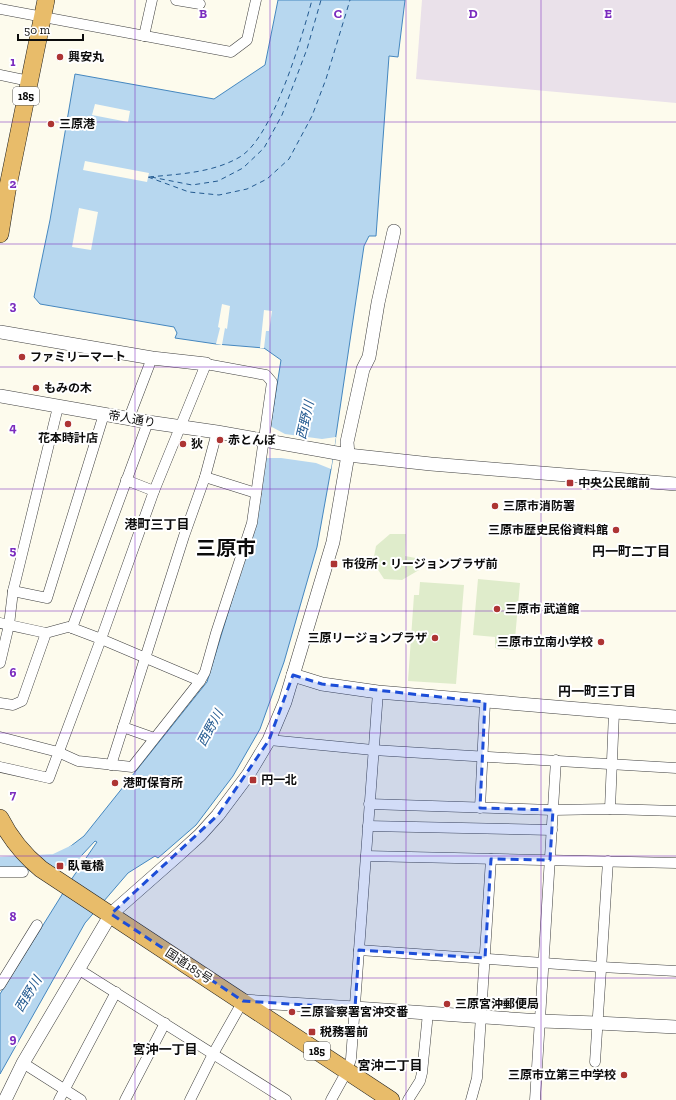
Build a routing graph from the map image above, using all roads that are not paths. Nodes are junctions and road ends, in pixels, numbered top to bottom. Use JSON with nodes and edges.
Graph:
{"nodes":[{"id":1,"x":46,"y":0,"type":"edge"},
{"id":2,"x":152,"y":0,"type":"edge"},
{"id":3,"x":176,"y":0,"type":"edge"},
{"id":4,"x":256,"y":0,"type":"edge"},
{"id":5,"x":200,"y":4,"type":"dead end"},
{"id":6,"x":0,"y":9,"type":"edge"},
{"id":7,"x":43,"y":17,"type":"junction"},
{"id":8,"x":144,"y":36,"type":"junction"},
{"id":9,"x":0,"y":75,"type":"edge"},
{"id":10,"x":30,"y":81,"type":"junction"},
{"id":11,"x":3,"y":191,"type":"edge"},
{"id":12,"x":394,"y":231,"type":"dead end"},
{"id":13,"x":0,"y":234,"type":"edge"},
{"id":14,"x":0,"y":332,"type":"edge"},
{"id":15,"x":152,"y":358,"type":"junction"},
{"id":16,"x":206,"y":364,"type":"junction"},
{"id":17,"x":0,"y":396,"type":"edge"},
{"id":18,"x":58,"y":407,"type":"junction"},
{"id":19,"x":104,"y":414,"type":"junction"},
{"id":20,"x":129,"y":418,"type":"junction"},
{"id":21,"x":148,"y":422,"type":"junction"},
{"id":22,"x":180,"y":426,"type":"junction"},
{"id":23,"x":217,"y":432,"type":"junction"},
{"id":24,"x":266,"y":441,"type":"junction"},
{"id":25,"x":348,"y":455,"type":"junction"},
{"id":26,"x":205,"y":477,"type":"junction"},
{"id":27,"x":126,"y":480,"type":"junction"},
{"id":28,"x":676,"y":484,"type":"edge"},
{"id":29,"x":154,"y":491,"type":"junction"},
{"id":30,"x":256,"y":493,"type":"junction"},
{"id":31,"x":13,"y":591,"type":"junction"},
{"id":32,"x":4,"y":624,"type":"edge"},
{"id":33,"x":72,"y":628,"type":"junction"},
{"id":34,"x":46,"y":633,"type":"junction"},
{"id":35,"x":101,"y":639,"type":"junction"},
{"id":36,"x":145,"y":658,"type":"junction"},
{"id":37,"x":0,"y":663,"type":"edge"},
{"id":38,"x":293,"y":675,"type":"junction"},
{"id":39,"x":200,"y":681,"type":"junction"},
{"id":40,"x":378,"y":692,"type":"junction"},
{"id":41,"x":485,"y":702,"type":"junction"},
{"id":42,"x":0,"y":703,"type":"edge"},
{"id":43,"x":614,"y":712,"type":"junction"},
{"id":44,"x":676,"y":717,"type":"edge"},
{"id":45,"x":123,"y":727,"type":"junction"},
{"id":46,"x":0,"y":738,"type":"edge"},
{"id":47,"x":154,"y":738,"type":"junction"},
{"id":48,"x":269,"y":740,"type":"junction"},
{"id":49,"x":373,"y":750,"type":"junction"},
{"id":50,"x":58,"y":752,"type":"junction"},
{"id":51,"x":483,"y":756,"type":"junction"},
{"id":52,"x":556,"y":760,"type":"junction"},
{"id":53,"x":612,"y":764,"type":"junction"},
{"id":54,"x":111,"y":765,"type":"junction"},
{"id":55,"x":0,"y":767,"type":"edge"},
{"id":56,"x":676,"y":768,"type":"edge"},
{"id":57,"x":369,"y":804,"type":"junction"},
{"id":58,"x":480,"y":808,"type":"junction"},
{"id":59,"x":610,"y":809,"type":"junction"},
{"id":60,"x":553,"y":810,"type":"junction"},
{"id":61,"x":676,"y":811,"type":"edge"},
{"id":62,"x":0,"y":818,"type":"edge"},
{"id":63,"x":368,"y":826,"type":"junction"},
{"id":64,"x":552,"y":830,"type":"junction"},
{"id":65,"x":366,"y":856,"type":"junction"},
{"id":66,"x":492,"y":859,"type":"junction"},
{"id":67,"x":550,"y":860,"type":"junction"},
{"id":68,"x":608,"y":861,"type":"junction"},
{"id":69,"x":676,"y":863,"type":"edge"},
{"id":70,"x":31,"y":867,"type":"junction"},
{"id":71,"x":0,"y":872,"type":"edge"},
{"id":72,"x":105,"y":911,"type":"junction"},
{"id":73,"x":37,"y":925,"type":"dead end"},
{"id":74,"x":359,"y":950,"type":"junction"},
{"id":75,"x":485,"y":958,"type":"junction"},
{"id":76,"x":544,"y":962,"type":"junction"},
{"id":77,"x":601,"y":967,"type":"junction"},
{"id":78,"x":78,"y":969,"type":"junction"},
{"id":79,"x":676,"y":971,"type":"edge"},
{"id":80,"x":3,"y":976,"type":"edge"},
{"id":81,"x":0,"y":985,"type":"edge"},
{"id":82,"x":116,"y":992,"type":"junction"},
{"id":83,"x":243,"y":1001,"type":"junction"},
{"id":84,"x":355,"y":1008,"type":"junction"},
{"id":85,"x":428,"y":1013,"type":"junction"},
{"id":86,"x":482,"y":1016,"type":"junction"},
{"id":87,"x":540,"y":1021,"type":"junction"},
{"id":88,"x":598,"y":1023,"type":"junction"},
{"id":89,"x":165,"y":1024,"type":"junction"},
{"id":90,"x":676,"y":1027,"type":"edge"},
{"id":91,"x":213,"y":1054,"type":"junction"},
{"id":92,"x":595,"y":1062,"type":"dead end"},
{"id":93,"x":23,"y":1064,"type":"junction"},
{"id":94,"x":347,"y":1071,"type":"junction"},
{"id":95,"x":65,"y":1089,"type":"junction"},
{"id":96,"x":5,"y":1100,"type":"edge"},
{"id":97,"x":59,"y":1100,"type":"edge"},
{"id":98,"x":81,"y":1100,"type":"edge"},
{"id":99,"x":125,"y":1100,"type":"edge"},
{"id":100,"x":190,"y":1100,"type":"edge"},
{"id":101,"x":286,"y":1100,"type":"edge"},
{"id":102,"x":331,"y":1100,"type":"edge"},
{"id":103,"x":391,"y":1100,"type":"edge"},
{"id":104,"x":408,"y":1100,"type":"edge"},
{"id":105,"x":471,"y":1100,"type":"edge"},
{"id":106,"x":535,"y":1100,"type":"edge"}],
"edges":[{"from":1,"to":7,"type":"highway","number":"185"},
{"from":2,"to":8,"type":"street"},
{"from":3,"to":5,"type":"street"},
{"from":4,"to":8,"type":"street"},
{"from":6,"to":7,"type":"street"},
{"from":7,"to":8,"type":"street"},
{"from":7,"to":10,"type":"highway","number":"185"},
{"from":9,"to":10,"type":"street"},
{"from":10,"to":11,"type":"highway","number":"185"},
{"from":11,"to":13,"type":"highway","number":"185"},
{"from":12,"to":25,"type":"street"},
{"from":14,"to":15,"type":"street"},
{"from":15,"to":16,"type":"street"},
{"from":15,"to":20,"type":"street"},
{"from":16,"to":22,"type":"street"},
{"from":16,"to":24,"type":"street"},
{"from":17,"to":18,"type":"street","name":"帝人通り"},
{"from":18,"to":19,"type":"street","name":"帝人通り"},
{"from":18,"to":31,"type":"street"},
{"from":19,"to":20,"type":"street","name":"帝人通り"},
{"from":19,"to":31,"type":"street"},
{"from":20,"to":21,"type":"street","name":"帝人通り"},
{"from":21,"to":22,"type":"street","name":"帝人通り"},
{"from":21,"to":27,"type":"street"},
{"from":22,"to":23,"type":"street","name":"帝人通り"},
{"from":22,"to":29,"type":"street"},
{"from":23,"to":24,"type":"street","name":"帝人通り"},
{"from":23,"to":26,"type":"street"},
{"from":24,"to":25,"type":"street","name":"帝人通り"},
{"from":24,"to":30,"type":"street"},
{"from":25,"to":28,"type":"street","name":"帝人通り"},
{"from":25,"to":38,"type":"street"},
{"from":26,"to":30,"type":"street"},
{"from":26,"to":36,"type":"street"},
{"from":27,"to":29,"type":"street"},
{"from":27,"to":33,"type":"street"},
{"from":29,"to":35,"type":"street"},
{"from":30,"to":39,"type":"street"},
{"from":31,"to":32,"type":"street"},
{"from":32,"to":34,"type":"street"},
{"from":32,"to":37,"type":"street"},
{"from":33,"to":34,"type":"street"},
{"from":33,"to":35,"type":"street"},
{"from":34,"to":42,"type":"street"},
{"from":35,"to":36,"type":"street"},
{"from":35,"to":50,"type":"street"},
{"from":36,"to":39,"type":"street"},
{"from":36,"to":45,"type":"street"},
{"from":38,"to":40,"type":"street"},
{"from":38,"to":48,"type":"street"},
{"from":39,"to":47,"type":"street"},
{"from":40,"to":41,"type":"street"},
{"from":40,"to":49,"type":"street"},
{"from":41,"to":43,"type":"street"},
{"from":41,"to":51,"type":"street"},
{"from":43,"to":44,"type":"street"},
{"from":43,"to":53,"type":"street"},
{"from":45,"to":47,"type":"street"},
{"from":45,"to":54,"type":"street"},
{"from":46,"to":50,"type":"street"},
{"from":47,"to":54,"type":"street"},
{"from":48,"to":49,"type":"street"},
{"from":48,"to":72,"type":"street"},
{"from":49,"to":51,"type":"street"},
{"from":49,"to":57,"type":"street"},
{"from":50,"to":54,"type":"street"},
{"from":50,"to":55,"type":"street"},
{"from":51,"to":52,"type":"street"},
{"from":51,"to":58,"type":"street"},
{"from":52,"to":53,"type":"street"},
{"from":52,"to":60,"type":"street"},
{"from":53,"to":56,"type":"street"},
{"from":53,"to":59,"type":"street"},
{"from":57,"to":58,"type":"street"},
{"from":57,"to":63,"type":"street"},
{"from":58,"to":60,"type":"street"},
{"from":59,"to":60,"type":"street"},
{"from":59,"to":61,"type":"street"},
{"from":60,"to":64,"type":"street"},
{"from":62,"to":70,"type":"highway","name":"国道185号","number":"185"},
{"from":63,"to":64,"type":"street"},
{"from":63,"to":65,"type":"street"},
{"from":64,"to":67,"type":"street"},
{"from":65,"to":66,"type":"street"},
{"from":65,"to":74,"type":"street"},
{"from":66,"to":67,"type":"street"},
{"from":66,"to":75,"type":"street"},
{"from":67,"to":68,"type":"street"},
{"from":67,"to":76,"type":"street"},
{"from":68,"to":69,"type":"street"},
{"from":68,"to":77,"type":"street"},
{"from":70,"to":71,"type":"street"},
{"from":70,"to":72,"type":"highway","name":"国道185号","number":"185"},
{"from":72,"to":78,"type":"street"},
{"from":72,"to":83,"type":"highway","name":"国道185号","number":"185"},
{"from":73,"to":80,"type":"street"},
{"from":74,"to":75,"type":"street"},
{"from":74,"to":84,"type":"street"},
{"from":75,"to":76,"type":"street"},
{"from":75,"to":86,"type":"street"},
{"from":76,"to":77,"type":"street"},
{"from":76,"to":87,"type":"street"},
{"from":77,"to":79,"type":"street"},
{"from":77,"to":88,"type":"street"},
{"from":78,"to":82,"type":"street"},
{"from":78,"to":93,"type":"street"},
{"from":80,"to":81,"type":"street"},
{"from":82,"to":89,"type":"street"},
{"from":82,"to":95,"type":"street"},
{"from":83,"to":84,"type":"street"},
{"from":83,"to":91,"type":"street"},
{"from":83,"to":94,"type":"highway","name":"国道185号","number":"185"},
{"from":84,"to":85,"type":"street"},
{"from":84,"to":94,"type":"street"},
{"from":85,"to":86,"type":"street"},
{"from":85,"to":104,"type":"street"},
{"from":86,"to":87,"type":"street"},
{"from":86,"to":105,"type":"street"},
{"from":87,"to":88,"type":"street"},
{"from":87,"to":106,"type":"street"},
{"from":88,"to":90,"type":"street"},
{"from":88,"to":92,"type":"street"},
{"from":89,"to":91,"type":"street"},
{"from":89,"to":99,"type":"street"},
{"from":91,"to":100,"type":"street"},
{"from":91,"to":101,"type":"street"},
{"from":93,"to":95,"type":"street"},
{"from":93,"to":96,"type":"street"},
{"from":94,"to":102,"type":"street"},
{"from":94,"to":103,"type":"highway","name":"国道185号","number":"185"},
{"from":95,"to":97,"type":"street"},
{"from":95,"to":98,"type":"street"}]}
